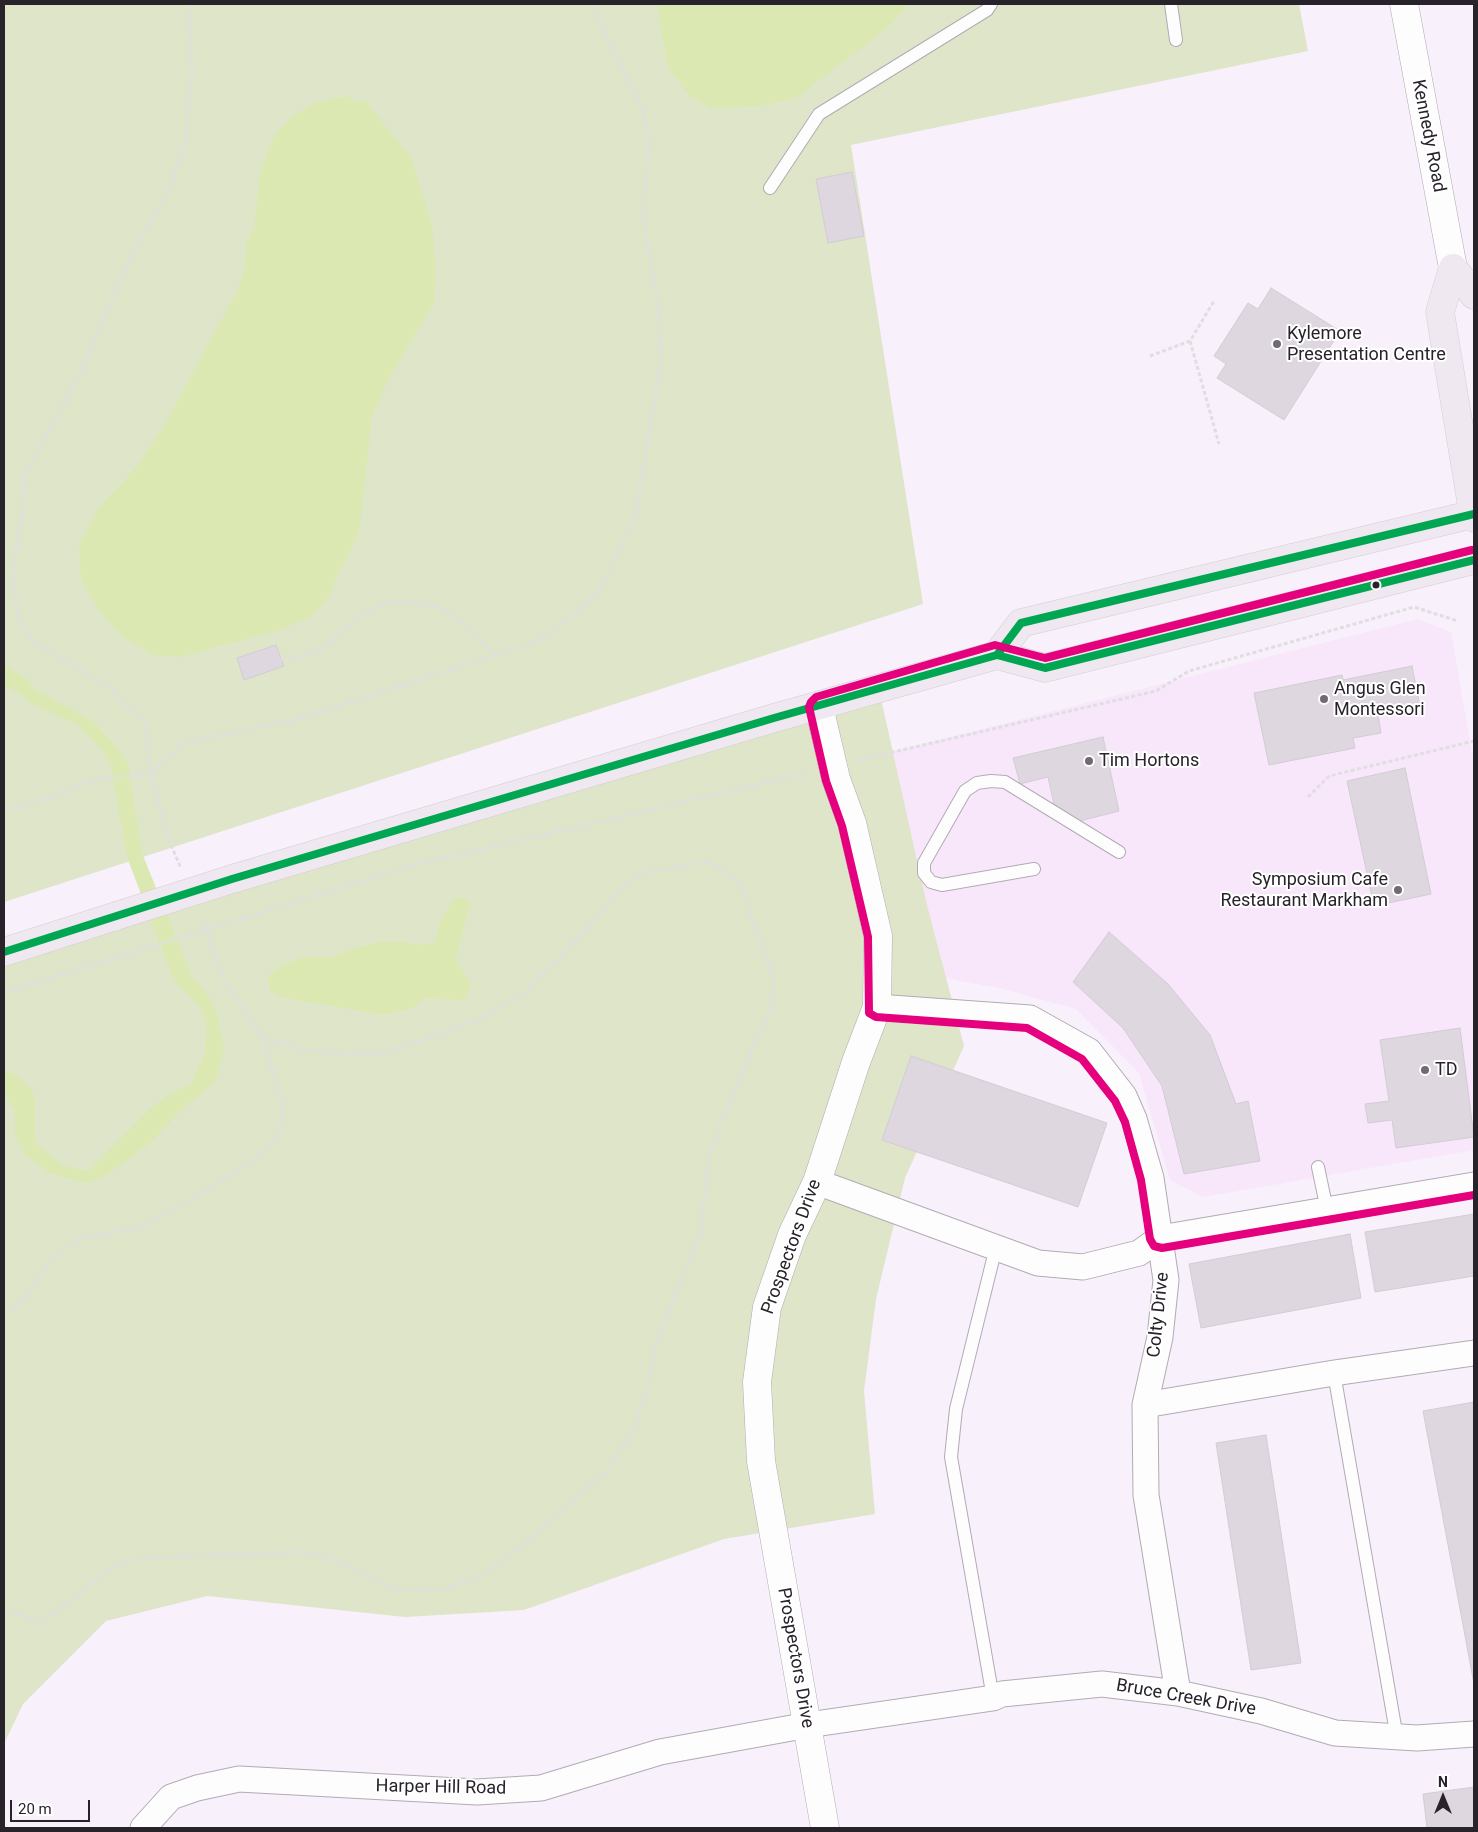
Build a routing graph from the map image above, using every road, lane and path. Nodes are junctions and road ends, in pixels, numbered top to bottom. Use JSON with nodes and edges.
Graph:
{"nodes":[{"id":1,"x":189,"y":4,"type":"edge"},
{"id":2,"x":594,"y":4,"type":"edge"},
{"id":3,"x":991,"y":4,"type":"edge"},
{"id":4,"x":1171,"y":4,"type":"edge"},
{"id":5,"x":1404,"y":4,"type":"edge"},
{"id":6,"x":1176,"y":40,"type":"dead end"},
{"id":7,"x":770,"y":188,"type":"dead end"},
{"id":8,"x":1453,"y":268,"type":"junction"},
{"id":9,"x":1474,"y":295,"type":"edge"},
{"id":10,"x":1214,"y":301,"type":"dead end"},
{"id":11,"x":1190,"y":341,"type":"junction"},
{"id":12,"x":1150,"y":356,"type":"dead end"},
{"id":13,"x":1219,"y":444,"type":"dead end"},
{"id":14,"x":1474,"y":515,"type":"edge"},
{"id":15,"x":1474,"y":560,"type":"edge"},
{"id":16,"x":495,"y":654,"type":"junction"},
{"id":17,"x":997,"y":655,"type":"junction"},
{"id":18,"x":281,"y":659,"type":"dead end"},
{"id":19,"x":819,"y":707,"type":"junction"},
{"id":20,"x":1474,"y":741,"type":"edge"},
{"id":21,"x":150,"y":773,"type":"junction"},
{"id":22,"x":1308,"y":797,"type":"dead end"},
{"id":23,"x":4,"y":811,"type":"edge"},
{"id":24,"x":1119,"y":852,"type":"dead end"},
{"id":25,"x":1034,"y":869,"type":"dead end"},
{"id":26,"x":182,"y":870,"type":"dead end"},
{"id":27,"x":200,"y":915,"type":"dead end"},
{"id":28,"x":244,"y":918,"type":"dead end"},
{"id":29,"x":4,"y":952,"type":"edge"},
{"id":30,"x":4,"y":993,"type":"edge"},
{"id":31,"x":877,"y":1007,"type":"junction"},
{"id":32,"x":263,"y":1038,"type":"junction"},
{"id":33,"x":1318,"y":1167,"type":"dead end"},
{"id":34,"x":817,"y":1182,"type":"junction"},
{"id":35,"x":1474,"y":1185,"type":"edge"},
{"id":36,"x":1327,"y":1210,"type":"junction"},
{"id":37,"x":1160,"y":1238,"type":"junction"},
{"id":38,"x":996,"y":1247,"type":"junction"},
{"id":39,"x":4,"y":1314,"type":"edge"},
{"id":40,"x":1474,"y":1353,"type":"edge"},
{"id":41,"x":1334,"y":1373,"type":"junction"},
{"id":42,"x":1145,"y":1405,"type":"junction"},
{"id":43,"x":4,"y":1609,"type":"edge"},
{"id":44,"x":1178,"y":1694,"type":"junction"},
{"id":45,"x":993,"y":1698,"type":"junction"},
{"id":46,"x":808,"y":1726,"type":"junction"},
{"id":47,"x":1474,"y":1734,"type":"edge"},
{"id":48,"x":1397,"y":1738,"type":"junction"},
{"id":49,"x":143,"y":1828,"type":"edge"},
{"id":50,"x":825,"y":1828,"type":"edge"}],
"edges":[{"from":1,"to":21,"type":"path"},
{"from":2,"to":16,"type":"path"},
{"from":3,"to":7,"type":"lane"},
{"from":4,"to":6,"type":"lane"},
{"from":5,"to":8,"type":"street","name":"Kennedy Road"},
{"from":8,"to":9,"type":"main road","name":"Kennedy Road"},
{"from":8,"to":14,"type":"main road","name":"Kennedy Road"},
{"from":10,"to":11,"type":"path"},
{"from":11,"to":12,"type":"path"},
{"from":11,"to":13,"type":"path"},
{"from":14,"to":17,"type":"main road"},
{"from":15,"to":17,"type":"main road"},
{"from":16,"to":18,"type":"path"},
{"from":16,"to":21,"type":"path"},
{"from":17,"to":19,"type":"main road"},
{"from":19,"to":29,"type":"main road","bridge":true},
{"from":19,"to":31,"type":"street","name":"Prospectors Drive"},
{"from":20,"to":22,"type":"path"},
{"from":21,"to":23,"type":"path"},
{"from":21,"to":26,"type":"path"},
{"from":24,"to":25,"type":"lane"},
{"from":27,"to":32,"type":"path"},
{"from":28,"to":30,"type":"path","bridge":true},
{"from":31,"to":34,"type":"street","name":"Prospectors Drive"},
{"from":31,"to":37,"type":"street","name":"Colty Drive"},
{"from":32,"to":39,"type":"path"},
{"from":32,"to":43,"type":"path"},
{"from":33,"to":36,"type":"lane"},
{"from":34,"to":38,"type":"street"},
{"from":34,"to":46,"type":"street","name":"Prospectors Drive"},
{"from":35,"to":36,"type":"street"},
{"from":36,"to":37,"type":"street"},
{"from":37,"to":38,"type":"street"},
{"from":37,"to":42,"type":"street","name":"Colty Drive"},
{"from":38,"to":45,"type":"lane"},
{"from":40,"to":41,"type":"street"},
{"from":41,"to":42,"type":"street"},
{"from":41,"to":48,"type":"lane"},
{"from":42,"to":44,"type":"street","name":"Colty Drive"},
{"from":44,"to":45,"type":"street","name":"Bruce Creek Drive"},
{"from":44,"to":48,"type":"street","name":"Bruce Creek Drive"},
{"from":45,"to":46,"type":"street","name":"Bruce Creek Drive"},
{"from":46,"to":49,"type":"street","name":"Harper Hill Road"},
{"from":46,"to":50,"type":"street","name":"Prospectors Drive"},
{"from":47,"to":48,"type":"street","name":"Bruce Creek Drive"}]}
